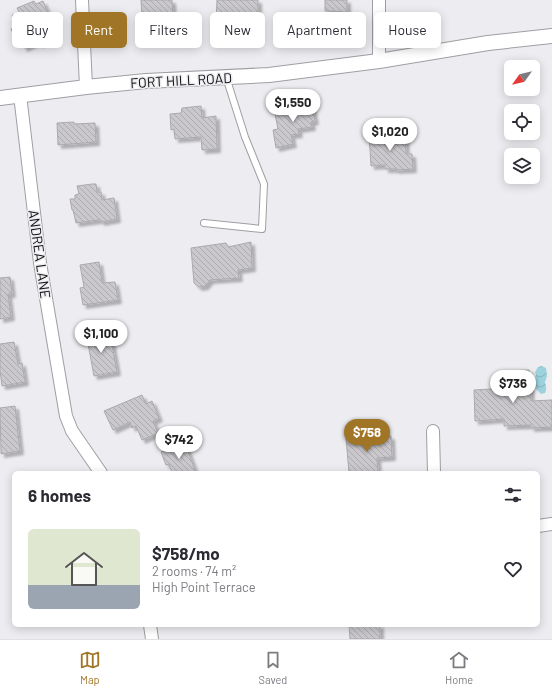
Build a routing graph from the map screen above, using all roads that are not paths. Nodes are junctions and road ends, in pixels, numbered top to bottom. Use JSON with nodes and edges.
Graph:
{"nodes":[{"id":1,"x":82,"y":0,"type":"edge"},
{"id":2,"x":378,"y":0,"type":"edge"},
{"id":3,"x":552,"y":36,"type":"edge"},
{"id":4,"x":378,"y":61,"type":"junction"},
{"id":5,"x":226,"y":77,"type":"junction"},
{"id":6,"x":86,"y":87,"type":"junction"},
{"id":7,"x":20,"y":95,"type":"junction"},
{"id":8,"x":0,"y":98,"type":"edge"},
{"id":9,"x":204,"y":222,"type":"dead end"},
{"id":10,"x":433,"y":431,"type":"dead end"},
{"id":11,"x":100,"y":471,"type":"edge"},
{"id":12,"x":434,"y":471,"type":"edge"},
{"id":13,"x":552,"y":524,"type":"edge"},
{"id":14,"x":540,"y":526,"type":"edge"},
{"id":15,"x":150,"y":627,"type":"edge"},
{"id":16,"x":152,"y":639,"type":"edge"}],
"edges":[{"from":1,"to":6,"type":"street"},
{"from":2,"to":4,"type":"street"},
{"from":3,"to":4,"type":"street","name":"FORT HILL ROAD"},
{"from":4,"to":5,"type":"street","name":"FORT HILL ROAD"},
{"from":5,"to":6,"type":"street","name":"FORT HILL ROAD"},
{"from":5,"to":9,"type":"lane"},
{"from":6,"to":7,"type":"street","name":"FORT HILL ROAD"},
{"from":7,"to":8,"type":"street","name":"FORT HILL ROAD"},
{"from":7,"to":11,"type":"street","name":"ANDREA LANE"},
{"from":10,"to":12,"type":"street"},
{"from":13,"to":14,"type":"street"},
{"from":15,"to":16,"type":"street"}]}
